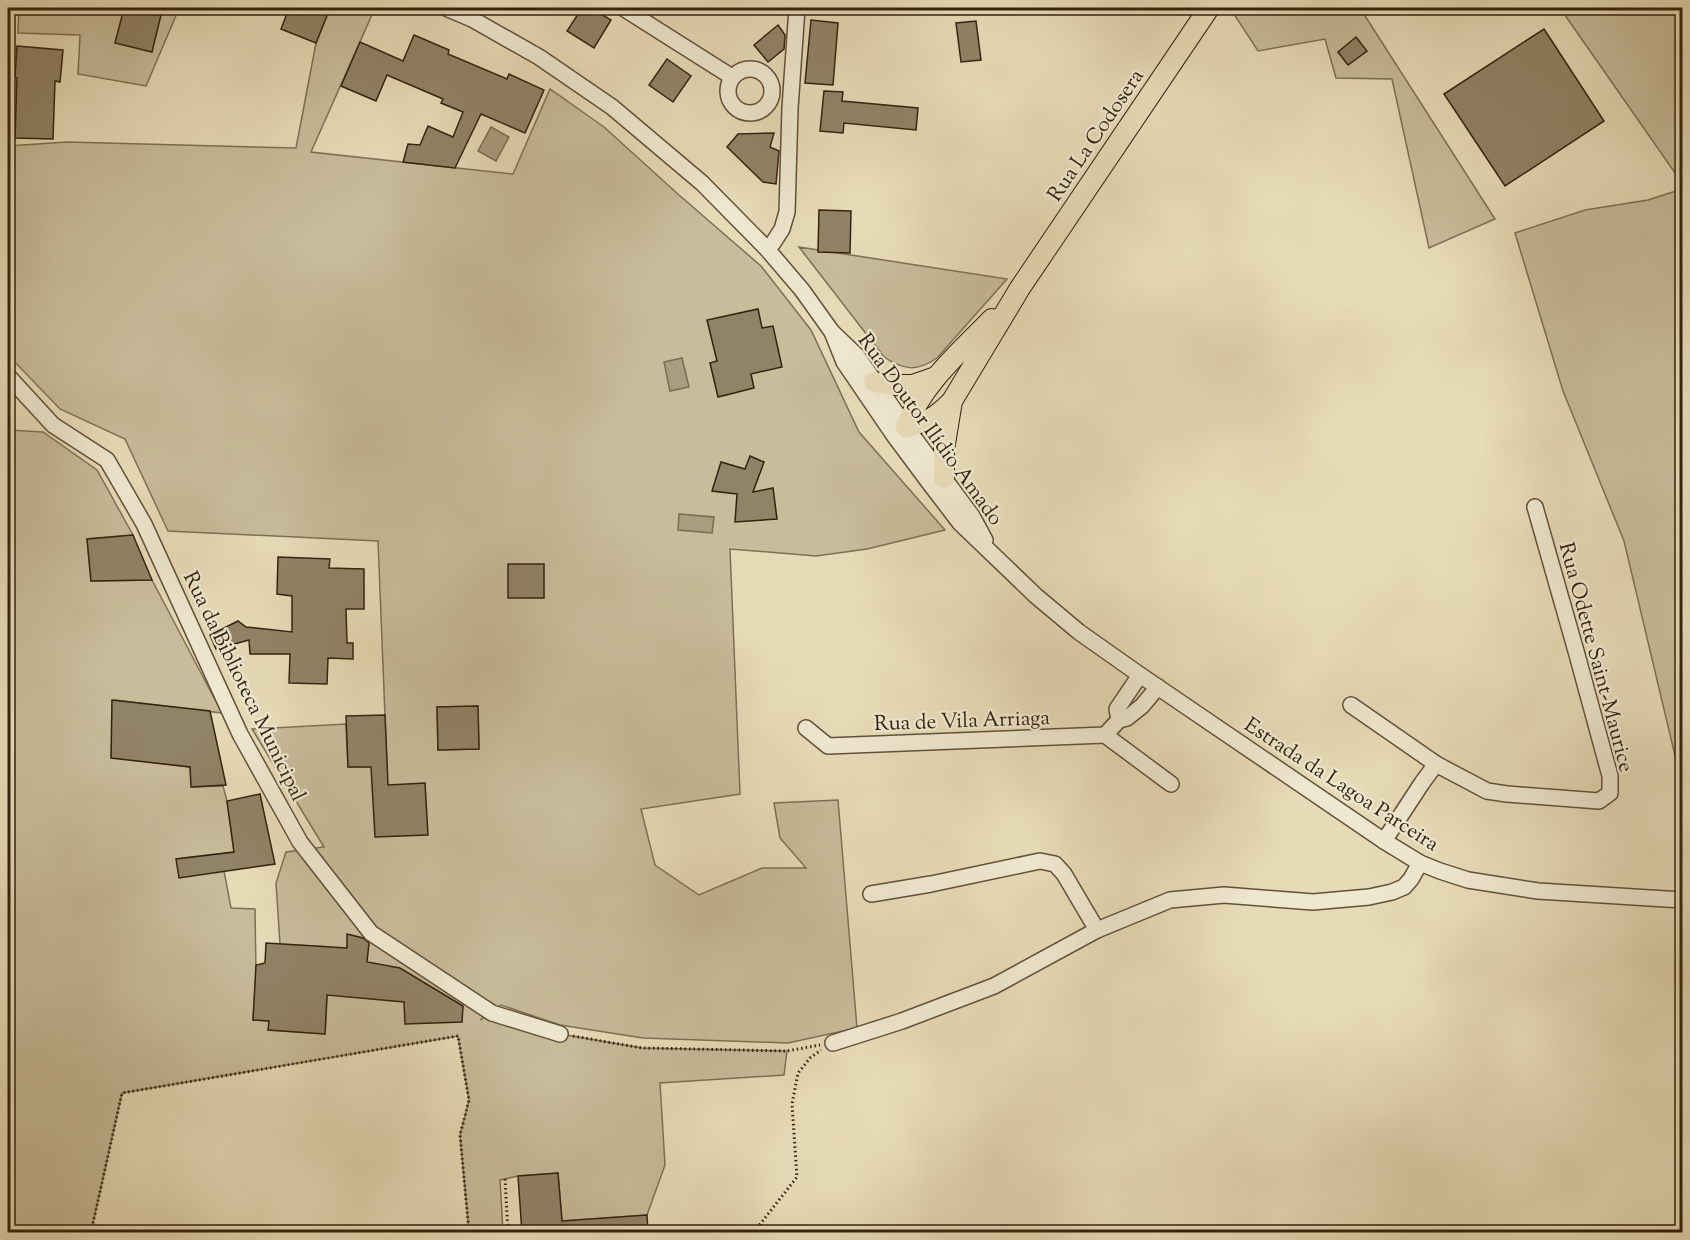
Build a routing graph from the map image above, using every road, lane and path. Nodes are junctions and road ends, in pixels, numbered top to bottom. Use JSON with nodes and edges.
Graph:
{"nodes":[{"id":1,"x":446,"y":8,"type":"edge"},
{"id":2,"x":624,"y":8,"type":"edge"},
{"id":3,"x":797,"y":8,"type":"edge"},
{"id":4,"x":1209,"y":8,"type":"edge"},
{"id":5,"x":475,"y":13,"type":"edge"},
{"id":6,"x":732,"y":77,"type":"dead end"},
{"id":7,"x":766,"y":249,"type":"junction"},
{"id":8,"x":1020,"y":288,"type":"junction"},
{"id":9,"x":832,"y":332,"type":"junction"},
{"id":10,"x":8,"y":376,"type":"edge"},
{"id":11,"x":936,"y":377,"type":"junction"},
{"id":12,"x":874,"y":382,"type":"junction"},
{"id":13,"x":952,"y":401,"type":"junction"},
{"id":14,"x":899,"y":430,"type":"junction"},
{"id":15,"x":944,"y":478,"type":"junction"},
{"id":16,"x":1535,"y":507,"type":"dead end"},
{"id":17,"x":992,"y":553,"type":"junction"},
{"id":18,"x":1079,"y":632,"type":"joint"},
{"id":19,"x":1140,"y":675,"type":"junction"},
{"id":20,"x":1158,"y":687,"type":"junction"},
{"id":21,"x":1351,"y":705,"type":"dead end"},
{"id":22,"x":1119,"y":720,"type":"junction"},
{"id":23,"x":806,"y":728,"type":"dead end"},
{"id":24,"x":1105,"y":735,"type":"junction"},
{"id":25,"x":1436,"y":764,"type":"junction"},
{"id":26,"x":1171,"y":784,"type":"dead end"},
{"id":27,"x":1384,"y":841,"type":"junction"},
{"id":28,"x":1420,"y":862,"type":"junction"},
{"id":29,"x":871,"y":894,"type":"dead end"},
{"id":30,"x":1683,"y":900,"type":"edge"},
{"id":31,"x":1097,"y":930,"type":"junction"},
{"id":32,"x":560,"y":1034,"type":"joint"},
{"id":33,"x":833,"y":1043,"type":"junction"},
{"id":34,"x":505,"y":1179,"type":"dead end"},
{"id":35,"x":1006,"y":1224,"type":"dead end"},
{"id":36,"x":91,"y":1233,"type":"edge"},
{"id":37,"x":469,"y":1233,"type":"edge"},
{"id":38,"x":508,"y":1233,"type":"edge"},
{"id":39,"x":754,"y":1233,"type":"edge"},
{"id":40,"x":996,"y":1233,"type":"edge"}],
"edges":[{"from":1,"to":5,"type":"street","name":"Rua Doutor Ilídio Amado"},
{"from":2,"to":6,"type":"street"},
{"from":3,"to":7,"type":"street"},
{"from":4,"to":8,"type":"main road","name":"Rua La Codosera"},
{"from":5,"to":7,"type":"street","name":"Rua Doutor Ilídio Amado"},
{"from":7,"to":9,"type":"street","name":"Rua Doutor Ilídio Amado"},
{"from":8,"to":11,"type":"main road"},
{"from":8,"to":13,"type":"main road"},
{"from":9,"to":12,"type":"street","name":"Rua Doutor Ilídio Amado"},
{"from":9,"to":14,"type":"street","name":"Rua Doutor Ilídio Amado"},
{"from":10,"to":32,"type":"street","name":"Rua da Biblioteca Municipal"},
{"from":11,"to":12,"type":"main road"},
{"from":11,"to":14,"type":"main road"},
{"from":12,"to":14,"type":"street","name":"Rua Doutor Ilídio Amado"},
{"from":13,"to":14,"type":"main road"},
{"from":13,"to":15,"type":"main road"},
{"from":14,"to":15,"type":"street","name":"Rua Doutor Ilídio Amado"},
{"from":14,"to":17,"type":"street","name":"Rua Doutor Ilídio Amado"},
{"from":15,"to":17,"type":"street","name":"Rua Doutor Ilídio Amado"},
{"from":16,"to":25,"type":"street","name":"Rua Odette Saint-Maurice"},
{"from":17,"to":18,"type":"street","name":"Rua Doutor Ilídio Amado"},
{"from":18,"to":19,"type":"street","name":"Estrada da Lagoa Parceira"},
{"from":19,"to":20,"type":"street","name":"Estrada da Lagoa Parceira"},
{"from":19,"to":22,"type":"street"},
{"from":20,"to":22,"type":"street"},
{"from":20,"to":27,"type":"street","name":"Estrada da Lagoa Parceira"},
{"from":21,"to":25,"type":"street"},
{"from":22,"to":24,"type":"street"},
{"from":23,"to":24,"type":"street","name":"Rua de Vila Arriaga"},
{"from":24,"to":26,"type":"street"},
{"from":25,"to":27,"type":"street"},
{"from":27,"to":28,"type":"street","name":"Estrada da Lagoa Parceira"},
{"from":28,"to":30,"type":"street","name":"Estrada da Lagoa Parceira"},
{"from":28,"to":31,"type":"street"},
{"from":29,"to":31,"type":"street"},
{"from":31,"to":33,"type":"street"},
{"from":32,"to":33,"type":"path"},
{"from":33,"to":39,"type":"path"},
{"from":34,"to":38,"type":"path"},
{"from":35,"to":40,"type":"path"},
{"from":36,"to":37,"type":"path"}]}
